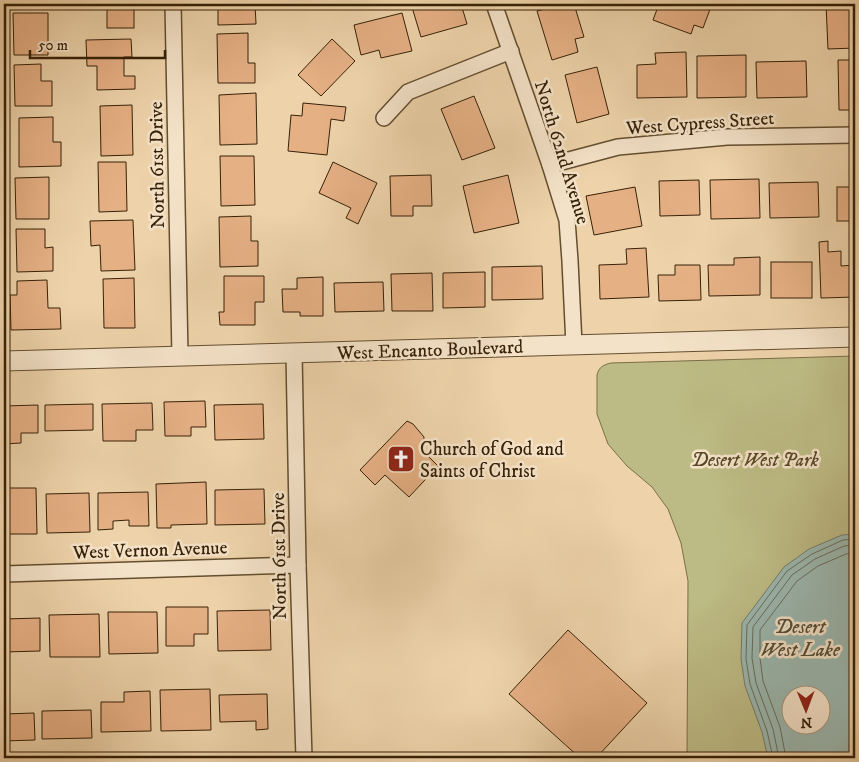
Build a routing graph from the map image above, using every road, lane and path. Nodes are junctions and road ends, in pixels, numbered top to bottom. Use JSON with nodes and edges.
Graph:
{"nodes":[{"id":1,"x":173,"y":4,"type":"edge"},
{"id":2,"x":494,"y":4,"type":"edge"},
{"id":3,"x":511,"y":51,"type":"junction"},
{"id":4,"x":384,"y":118,"type":"dead end"},
{"id":5,"x":855,"y":135,"type":"edge"},
{"id":6,"x":550,"y":164,"type":"junction"},
{"id":7,"x":855,"y":337,"type":"edge"},
{"id":8,"x":574,"y":345,"type":"junction"},
{"id":9,"x":294,"y":353,"type":"junction"},
{"id":10,"x":180,"y":356,"type":"junction"},
{"id":11,"x":4,"y":361,"type":"edge"},
{"id":12,"x":298,"y":565,"type":"junction"},
{"id":13,"x":4,"y":574,"type":"edge"},
{"id":14,"x":304,"y":758,"type":"edge"}],
"edges":[{"from":1,"to":10,"type":"street","name":"North 61st Drive"},
{"from":2,"to":3,"type":"street","name":"North 62nd Avenue"},
{"from":3,"to":4,"type":"street"},
{"from":3,"to":6,"type":"street","name":"North 62nd Avenue"},
{"from":5,"to":6,"type":"street","name":"West Cypress Street"},
{"from":6,"to":8,"type":"street","name":"North 62nd Avenue"},
{"from":7,"to":8,"type":"street","name":"West Encanto Boulevard"},
{"from":8,"to":9,"type":"street","name":"West Encanto Boulevard"},
{"from":9,"to":10,"type":"street","name":"West Encanto Boulevard"},
{"from":9,"to":12,"type":"street","name":"North 61st Drive"},
{"from":10,"to":11,"type":"street","name":"West Encanto Boulevard"},
{"from":12,"to":13,"type":"street","name":"West Vernon Avenue"},
{"from":12,"to":14,"type":"street","name":"North 61st Drive"}]}
